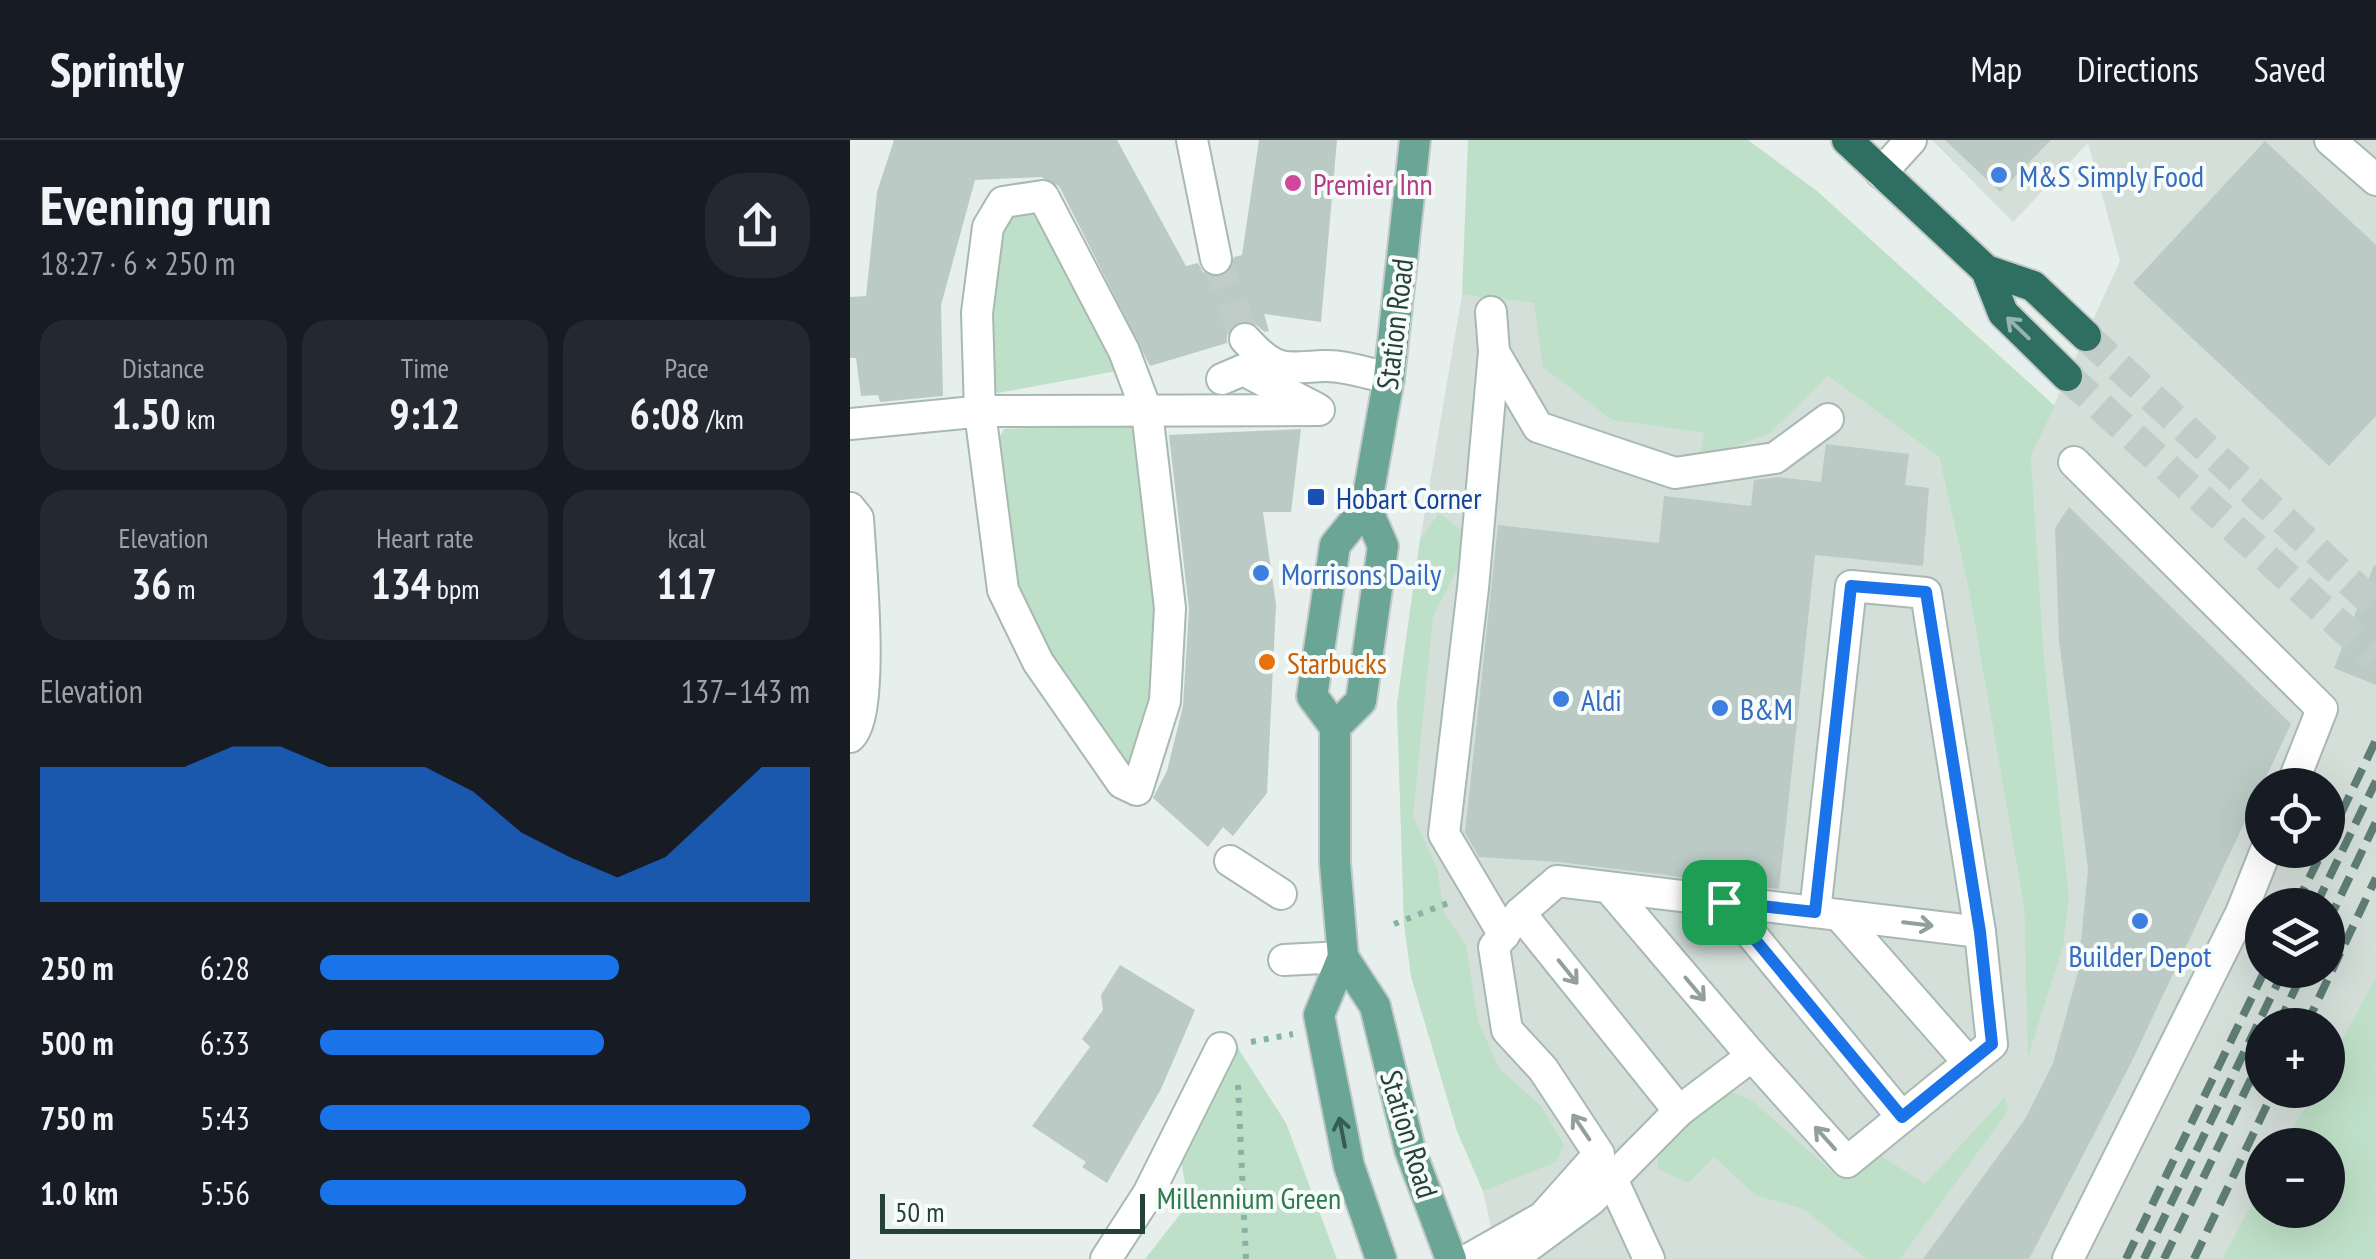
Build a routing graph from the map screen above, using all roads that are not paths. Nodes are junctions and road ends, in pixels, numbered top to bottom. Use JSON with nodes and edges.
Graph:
{"nodes":[{"id":1,"x":1192,"y":140,"type":"edge"},
{"id":2,"x":1415,"y":140,"type":"edge"},
{"id":3,"x":1847,"y":140,"type":"edge"},
{"id":4,"x":1912,"y":140,"type":"edge"},
{"id":5,"x":2330,"y":140,"type":"edge"},
{"id":6,"x":1880,"y":172,"type":"junction"},
{"id":7,"x":2376,"y":180,"type":"edge"},
{"id":8,"x":1216,"y":259,"type":"tunnel mouth"},
{"id":9,"x":1986,"y":270,"type":"junction"},
{"id":10,"x":1491,"y":312,"type":"dead end"},
{"id":11,"x":2086,"y":336,"type":"tunnel mouth"},
{"id":12,"x":1245,"y":339,"type":"tunnel mouth"},
{"id":13,"x":1494,"y":352,"type":"junction"},
{"id":14,"x":2067,"y":376,"type":"tunnel mouth"},
{"id":15,"x":1389,"y":378,"type":"junction"},
{"id":16,"x":1222,"y":379,"type":"dead end"},
{"id":17,"x":1190,"y":393,"type":"dead end"},
{"id":18,"x":980,"y":412,"type":"junction"},
{"id":19,"x":1148,"y":412,"type":"junction"},
{"id":20,"x":1828,"y":419,"type":"dead end"},
{"id":21,"x":850,"y":424,"type":"edge"},
{"id":22,"x":2074,"y":462,"type":"dead end"},
{"id":23,"x":850,"y":508,"type":"edge"},
{"id":24,"x":1366,"y":508,"type":"junction"},
{"id":25,"x":1334,"y":727,"type":"junction"},
{"id":26,"x":850,"y":737,"type":"edge"},
{"id":27,"x":2299,"y":768,"type":"edge"},
{"id":28,"x":1230,"y":861,"type":"dead end"},
{"id":29,"x":2259,"y":868,"type":"edge"},
{"id":30,"x":1609,"y":888,"type":"junction"},
{"id":31,"x":1280,"y":894,"type":"dead end"},
{"id":32,"x":1724,"y":902,"type":"junction"},
{"id":33,"x":1827,"y":914,"type":"junction"},
{"id":34,"x":1512,"y":924,"type":"junction"},
{"id":35,"x":1980,"y":932,"type":"junction"},
{"id":36,"x":1342,"y":957,"type":"junction"},
{"id":37,"x":1284,"y":960,"type":"dead end"},
{"id":38,"x":1229,"y":1047,"type":"road end"},
{"id":39,"x":1752,"y":1056,"type":"junction"},
{"id":40,"x":1969,"y":1063,"type":"junction"},
{"id":41,"x":1679,"y":1112,"type":"junction"},
{"id":42,"x":1902,"y":1117,"type":"junction"},
{"id":43,"x":1612,"y":1179,"type":"junction"},
{"id":44,"x":1106,"y":1259,"type":"edge"},
{"id":45,"x":1380,"y":1259,"type":"edge"},
{"id":46,"x":1451,"y":1259,"type":"edge"},
{"id":47,"x":1469,"y":1259,"type":"edge"},
{"id":48,"x":1511,"y":1259,"type":"edge"},
{"id":49,"x":1649,"y":1259,"type":"edge"},
{"id":50,"x":2068,"y":1259,"type":"edge"}],
"edges":[{"from":1,"to":8,"type":"street"},
{"from":2,"to":15,"type":"main road","name":"Station Road"},
{"from":3,"to":6,"type":"highway"},
{"from":4,"to":6,"type":"street"},
{"from":5,"to":7,"type":"street"},
{"from":6,"to":9,"type":"highway"},
{"from":9,"to":11,"type":"highway"},
{"from":14,"to":9,"type":"highway","one_way":true},
{"from":10,"to":13,"type":"street"},
{"from":12,"to":15,"type":"street"},
{"from":13,"to":20,"type":"street"},
{"from":13,"to":34,"type":"street"},
{"from":15,"to":24,"type":"main road","name":"Station Road"},
{"from":16,"to":19,"type":"street"},
{"from":17,"to":19,"type":"street"},
{"from":18,"to":19,"type":"street"},
{"from":18,"to":19,"type":"street"},
{"from":18,"to":19,"type":"street"},
{"from":18,"to":21,"type":"street"},
{"from":22,"to":27,"type":"street"},
{"from":23,"to":26,"type":"street"},
{"from":24,"to":25,"type":"main road"},
{"from":24,"to":25,"type":"main road","name":"Station Road"},
{"from":25,"to":36,"type":"main road","name":"Station Road"},
{"from":28,"to":31,"type":"street"},
{"from":29,"to":50,"type":"street"},
{"from":30,"to":32,"type":"street"},
{"from":30,"to":34,"type":"street"},
{"from":30,"to":39,"type":"street","one_way":true},
{"from":32,"to":33,"type":"street"},
{"from":32,"to":42,"type":"street"},
{"from":33,"to":35,"type":"street","one_way":true},
{"from":33,"to":35,"type":"street"},
{"from":33,"to":40,"type":"street"},
{"from":34,"to":41,"type":"street","one_way":true},
{"from":47,"to":34,"type":"street","one_way":true},
{"from":35,"to":40,"type":"street"},
{"from":36,"to":37,"type":"street"},
{"from":45,"to":36,"type":"main road","name":"Station Road","one_way":true},
{"from":36,"to":46,"type":"main road","name":"Station Road"},
{"from":38,"to":44,"type":"street"},
{"from":39,"to":41,"type":"street"},
{"from":42,"to":39,"type":"street","one_way":true},
{"from":40,"to":42,"type":"street"},
{"from":41,"to":43,"type":"street"},
{"from":43,"to":48,"type":"street"},
{"from":43,"to":49,"type":"street"}]}
